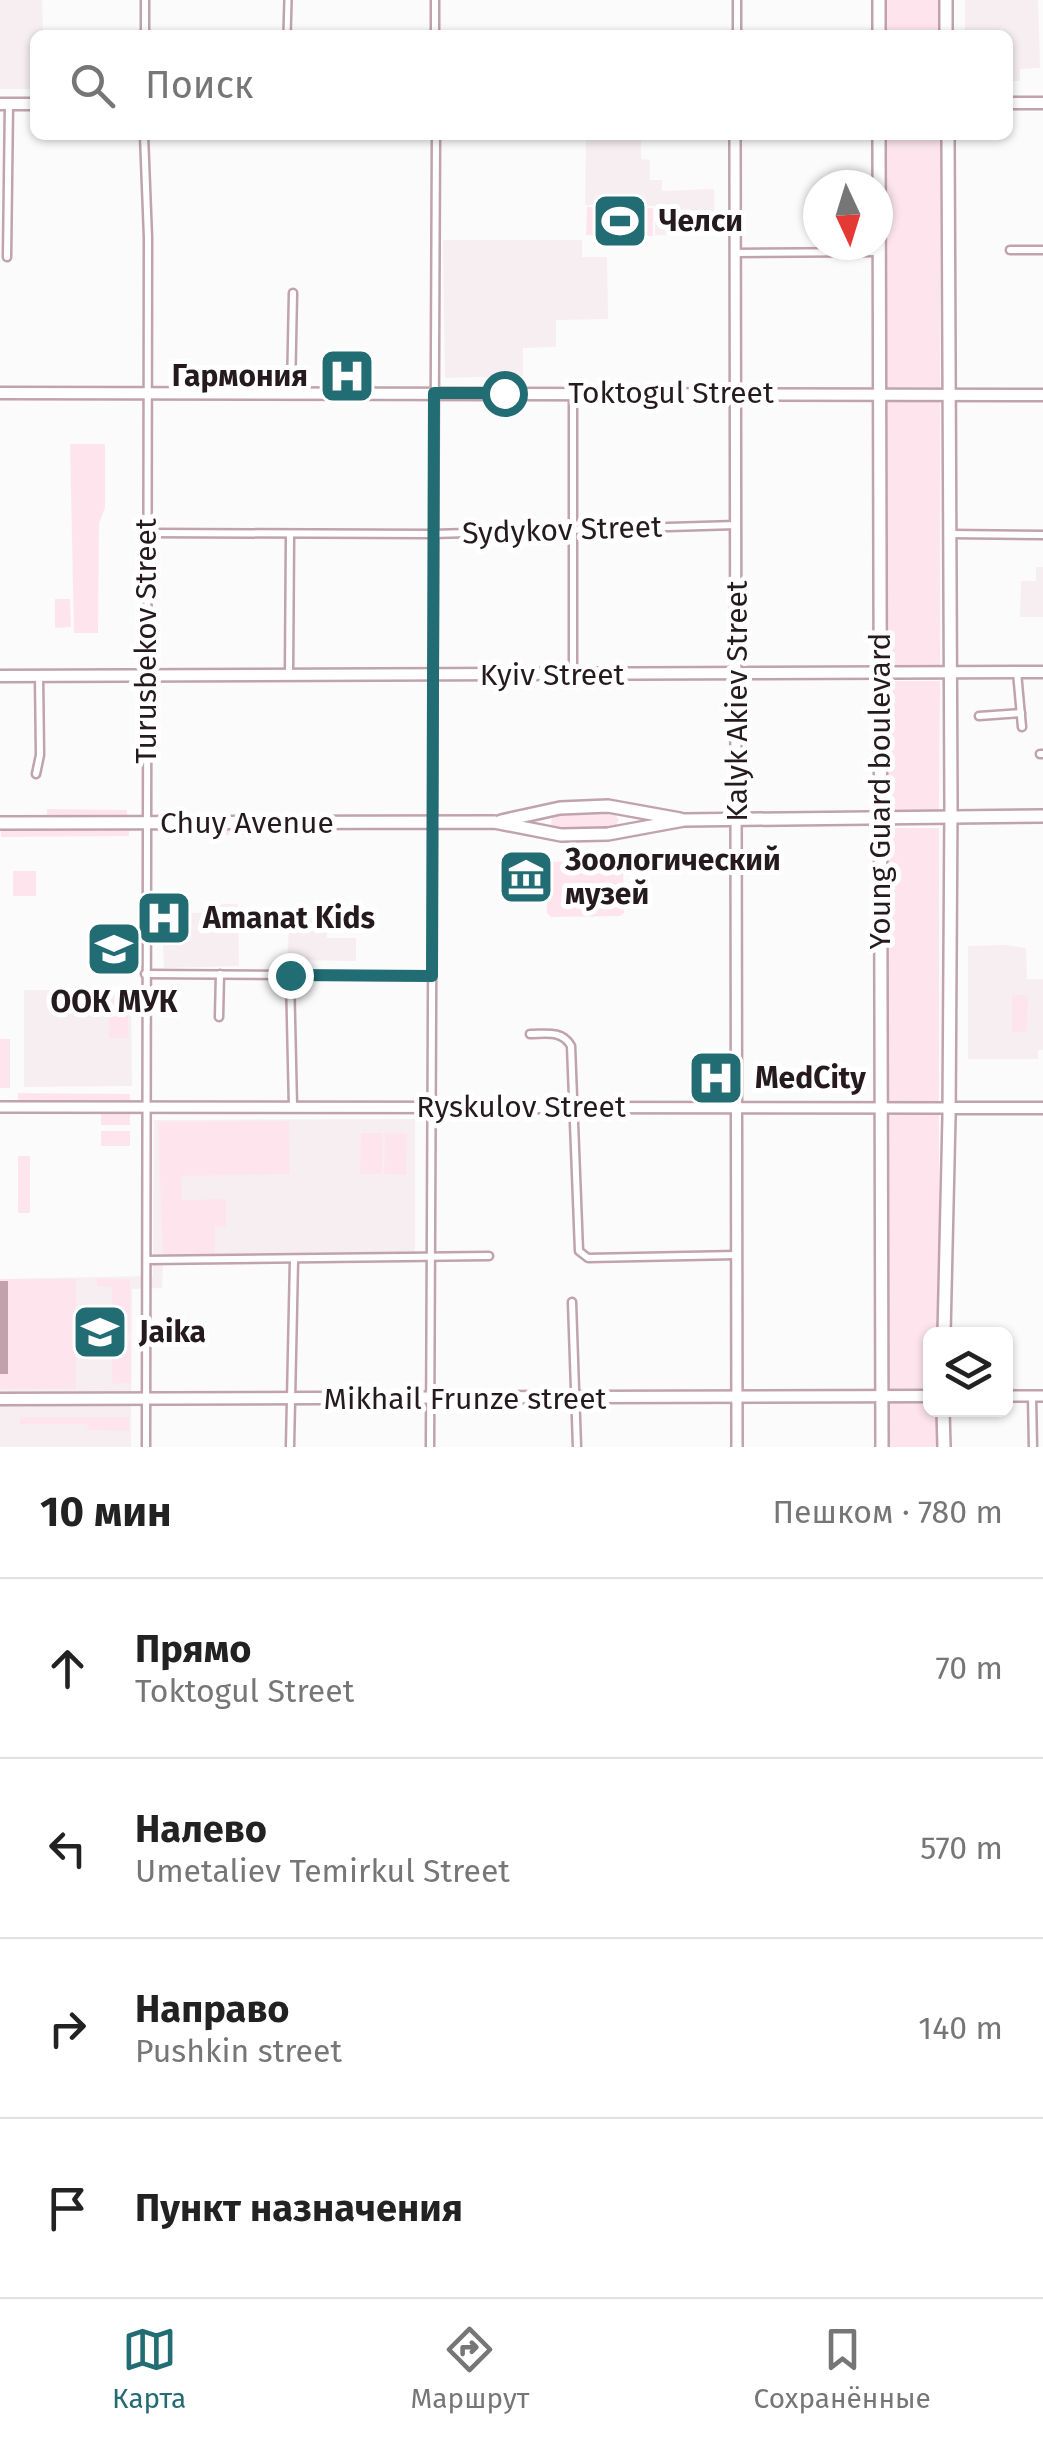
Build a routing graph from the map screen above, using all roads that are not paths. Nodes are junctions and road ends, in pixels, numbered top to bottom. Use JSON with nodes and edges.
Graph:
{"nodes":[{"id":1,"x":145,"y":0,"type":"edge"},
{"id":2,"x":288,"y":0,"type":"edge"},
{"id":3,"x":435,"y":0,"type":"edge"},
{"id":4,"x":737,"y":0,"type":"edge"},
{"id":5,"x":879,"y":0,"type":"edge"},
{"id":6,"x":946,"y":0,"type":"edge"},
{"id":7,"x":145,"y":30,"type":"edge"},
{"id":8,"x":288,"y":30,"type":"edge"},
{"id":9,"x":436,"y":30,"type":"edge"},
{"id":10,"x":737,"y":30,"type":"edge"},
{"id":11,"x":880,"y":30,"type":"edge"},
{"id":12,"x":946,"y":30,"type":"edge"},
{"id":13,"x":1013,"y":103,"type":"edge"},
{"id":14,"x":1043,"y":103,"type":"edge"},
{"id":15,"x":4,"y":104,"type":"edge"},
{"id":16,"x":30,"y":104,"type":"edge"},
{"id":17,"x":144,"y":140,"type":"edge"},
{"id":18,"x":436,"y":140,"type":"edge"},
{"id":19,"x":735,"y":140,"type":"edge"},
{"id":20,"x":879,"y":140,"type":"edge"},
{"id":21,"x":948,"y":140,"type":"edge"},
{"id":22,"x":879,"y":170,"type":"edge"},
{"id":23,"x":1010,"y":250,"type":"dead end"},
{"id":24,"x":1043,"y":250,"type":"edge"},
{"id":25,"x":734,"y":253,"type":"junction"},
{"id":26,"x":803,"y":253,"type":"edge"},
{"id":27,"x":7,"y":257,"type":"dead end"},
{"id":28,"x":880,"y":260,"type":"edge"},
{"id":29,"x":293,"y":293,"type":"dead end"},
{"id":30,"x":148,"y":392,"type":"junction"},
{"id":31,"x":291,"y":392,"type":"junction"},
{"id":32,"x":0,"y":393,"type":"edge"},
{"id":33,"x":434,"y":393,"type":"junction"},
{"id":34,"x":573,"y":393,"type":"junction"},
{"id":35,"x":734,"y":394,"type":"junction"},
{"id":36,"x":882,"y":394,"type":"junction"},
{"id":37,"x":949,"y":394,"type":"junction"},
{"id":38,"x":1043,"y":395,"type":"edge"},
{"id":39,"x":737,"y":525,"type":"junction"},
{"id":40,"x":572,"y":529,"type":"junction"},
{"id":41,"x":147,"y":533,"type":"junction"},
{"id":42,"x":433,"y":534,"type":"junction"},
{"id":43,"x":948,"y":534,"type":"junction"},
{"id":44,"x":1043,"y":534,"type":"edge"},
{"id":45,"x":290,"y":535,"type":"junction"},
{"id":46,"x":949,"y":672,"type":"junction"},
{"id":47,"x":1017,"y":672,"type":"junction"},
{"id":48,"x":1043,"y":672,"type":"edge"},
{"id":49,"x":737,"y":674,"type":"junction"},
{"id":50,"x":879,"y":674,"type":"junction"},
{"id":51,"x":573,"y":675,"type":"junction"},
{"id":52,"x":0,"y":676,"type":"edge"},
{"id":53,"x":39,"y":676,"type":"junction"},
{"id":54,"x":147,"y":676,"type":"junction"},
{"id":55,"x":289,"y":676,"type":"junction"},
{"id":56,"x":434,"y":676,"type":"junction"},
{"id":57,"x":1021,"y":714,"type":"junction"},
{"id":58,"x":979,"y":716,"type":"dead end"},
{"id":59,"x":1022,"y":727,"type":"dead end"},
{"id":60,"x":36,"y":774,"type":"dead end"},
{"id":61,"x":1043,"y":816,"type":"edge"},
{"id":62,"x":950,"y":817,"type":"junction"},
{"id":63,"x":880,"y":818,"type":"junction"},
{"id":64,"x":684,"y":820,"type":"junction"},
{"id":65,"x":737,"y":820,"type":"junction"},
{"id":66,"x":433,"y":822,"type":"junction"},
{"id":67,"x":494,"y":822,"type":"junction"},
{"id":68,"x":0,"y":823,"type":"edge"},
{"id":69,"x":145,"y":823,"type":"junction"},
{"id":70,"x":145,"y":974,"type":"junction"},
{"id":71,"x":220,"y":974,"type":"junction"},
{"id":72,"x":290,"y":975,"type":"junction"},
{"id":73,"x":432,"y":976,"type":"junction"},
{"id":74,"x":219,"y":1017,"type":"dead end"},
{"id":75,"x":530,"y":1034,"type":"dead end"},
{"id":76,"x":145,"y":1106,"type":"junction"},
{"id":77,"x":293,"y":1106,"type":"junction"},
{"id":78,"x":0,"y":1107,"type":"edge"},
{"id":79,"x":431,"y":1107,"type":"junction"},
{"id":80,"x":574,"y":1108,"type":"junction"},
{"id":81,"x":736,"y":1108,"type":"junction"},
{"id":82,"x":881,"y":1108,"type":"junction"},
{"id":83,"x":949,"y":1108,"type":"junction"},
{"id":84,"x":1043,"y":1108,"type":"edge"},
{"id":85,"x":736,"y":1254,"type":"junction"},
{"id":86,"x":489,"y":1256,"type":"dead end"},
{"id":87,"x":432,"y":1258,"type":"junction"},
{"id":88,"x":148,"y":1260,"type":"junction"},
{"id":89,"x":294,"y":1260,"type":"junction"},
{"id":90,"x":572,"y":1302,"type":"dead end"},
{"id":91,"x":944,"y":1327,"type":"edge"},
{"id":92,"x":923,"y":1396,"type":"edge"},
{"id":93,"x":1038,"y":1396,"type":"edge"},
{"id":94,"x":881,"y":1397,"type":"junction"},
{"id":95,"x":736,"y":1398,"type":"junction"},
{"id":96,"x":430,"y":1399,"type":"junction"},
{"id":97,"x":576,"y":1399,"type":"junction"},
{"id":98,"x":0,"y":1400,"type":"edge"},
{"id":99,"x":291,"y":1400,"type":"junction"},
{"id":100,"x":147,"y":1401,"type":"junction"},
{"id":101,"x":943,"y":1417,"type":"edge"},
{"id":102,"x":146,"y":1447,"type":"edge"},
{"id":103,"x":290,"y":1447,"type":"edge"},
{"id":104,"x":430,"y":1447,"type":"edge"},
{"id":105,"x":577,"y":1447,"type":"edge"},
{"id":106,"x":738,"y":1447,"type":"edge"},
{"id":107,"x":882,"y":1447,"type":"edge"},
{"id":108,"x":944,"y":1447,"type":"edge"},
{"id":109,"x":1033,"y":1447,"type":"edge"}],
"edges":[{"from":1,"to":7,"type":"street"},
{"from":2,"to":8,"type":"street"},
{"from":3,"to":9,"type":"street"},
{"from":4,"to":10,"type":"street"},
{"from":5,"to":11,"type":"main road"},
{"from":6,"to":12,"type":"main road"},
{"from":13,"to":14,"type":"main road"},
{"from":15,"to":16,"type":"main road"},
{"from":15,"to":27,"type":"street"},
{"from":17,"to":30,"type":"street","name":"Turusbekov Street"},
{"from":18,"to":33,"type":"street"},
{"from":19,"to":25,"type":"street","name":"Kalyk Akiev Street"},
{"from":20,"to":22,"type":"main road","name":"Young Guard boulevard"},
{"from":21,"to":37,"type":"main road"},
{"from":23,"to":24,"type":"street"},
{"from":25,"to":26,"type":"street"},
{"from":25,"to":35,"type":"street","name":"Kalyk Akiev Street"},
{"from":28,"to":36,"type":"main road","name":"Young Guard boulevard"},
{"from":29,"to":31,"type":"street"},
{"from":30,"to":31,"type":"main road","name":"Toktogul Street"},
{"from":30,"to":32,"type":"main road","name":"Toktogul Street"},
{"from":30,"to":41,"type":"street","name":"Turusbekov Street"},
{"from":31,"to":33,"type":"main road","name":"Toktogul Street"},
{"from":33,"to":34,"type":"main road","name":"Toktogul Street"},
{"from":33,"to":42,"type":"street"},
{"from":34,"to":35,"type":"main road","name":"Toktogul Street"},
{"from":34,"to":40,"type":"street"},
{"from":35,"to":36,"type":"main road","name":"Toktogul Street"},
{"from":35,"to":39,"type":"street","name":"Kalyk Akiev Street"},
{"from":36,"to":37,"type":"main road","name":"Toktogul Street"},
{"from":36,"to":50,"type":"main road","name":"Young Guard boulevard"},
{"from":37,"to":38,"type":"main road","name":"Toktogul Street"},
{"from":37,"to":43,"type":"main road"},
{"from":39,"to":40,"type":"street","name":"Sydykov Street"},
{"from":39,"to":49,"type":"street","name":"Kalyk Akiev Street"},
{"from":40,"to":42,"type":"street","name":"Sydykov Street"},
{"from":40,"to":51,"type":"street"},
{"from":41,"to":45,"type":"street","name":"Sydykov Street"},
{"from":41,"to":54,"type":"street","name":"Turusbekov Street"},
{"from":42,"to":45,"type":"street","name":"Sydykov Street"},
{"from":42,"to":56,"type":"street"},
{"from":43,"to":44,"type":"street"},
{"from":43,"to":46,"type":"main road"},
{"from":45,"to":55,"type":"street"},
{"from":46,"to":47,"type":"main road","name":"Kyiv Street"},
{"from":46,"to":50,"type":"main road","name":"Kyiv Street"},
{"from":46,"to":62,"type":"main road"},
{"from":47,"to":48,"type":"main road","name":"Kyiv Street"},
{"from":47,"to":57,"type":"street"},
{"from":49,"to":50,"type":"main road","name":"Kyiv Street"},
{"from":49,"to":51,"type":"main road","name":"Kyiv Street"},
{"from":49,"to":65,"type":"street","name":"Kalyk Akiev Street"},
{"from":50,"to":63,"type":"main road","name":"Young Guard boulevard"},
{"from":51,"to":56,"type":"main road","name":"Kyiv Street"},
{"from":52,"to":53,"type":"main road","name":"Kyiv Street"},
{"from":53,"to":54,"type":"main road","name":"Kyiv Street"},
{"from":53,"to":60,"type":"street"},
{"from":54,"to":55,"type":"main road","name":"Kyiv Street"},
{"from":54,"to":69,"type":"street","name":"Turusbekov Street"},
{"from":55,"to":56,"type":"main road","name":"Kyiv Street"},
{"from":56,"to":66,"type":"street"},
{"from":57,"to":58,"type":"street"},
{"from":57,"to":59,"type":"street"},
{"from":61,"to":62,"type":"main road","name":"Chuy Avenue"},
{"from":62,"to":63,"type":"main road","name":"Chuy Avenue"},
{"from":62,"to":83,"type":"main road"},
{"from":63,"to":65,"type":"main road","name":"Chuy Avenue"},
{"from":63,"to":82,"type":"main road","name":"Young Guard boulevard"},
{"from":64,"to":65,"type":"main road","name":"Chuy Avenue"},
{"from":64,"to":67,"type":"main road","name":"Chuy Avenue"},
{"from":64,"to":67,"type":"main road","name":"Chuy Avenue"},
{"from":65,"to":81,"type":"street","name":"Kalyk Akiev Street"},
{"from":66,"to":67,"type":"main road","name":"Chuy Avenue"},
{"from":66,"to":69,"type":"main road","name":"Chuy Avenue"},
{"from":66,"to":73,"type":"street"},
{"from":68,"to":69,"type":"main road","name":"Chuy Avenue"},
{"from":69,"to":70,"type":"street","name":"Turusbekov Street"},
{"from":70,"to":71,"type":"street"},
{"from":70,"to":76,"type":"street","name":"Turusbekov Street"},
{"from":71,"to":72,"type":"street"},
{"from":71,"to":74,"type":"street"},
{"from":72,"to":73,"type":"street"},
{"from":72,"to":77,"type":"street"},
{"from":73,"to":79,"type":"street"},
{"from":75,"to":80,"type":"street"},
{"from":76,"to":77,"type":"street","name":"Ryskulov Street"},
{"from":76,"to":78,"type":"street","name":"Ryskulov Street"},
{"from":76,"to":88,"type":"street","name":"Turusbekov Street"},
{"from":77,"to":79,"type":"street","name":"Ryskulov Street"},
{"from":79,"to":80,"type":"street","name":"Ryskulov Street"},
{"from":79,"to":87,"type":"street"},
{"from":80,"to":81,"type":"street","name":"Ryskulov Street"},
{"from":80,"to":85,"type":"street"},
{"from":81,"to":82,"type":"street","name":"Ryskulov Street"},
{"from":81,"to":85,"type":"street","name":"Kalyk Akiev Street"},
{"from":82,"to":83,"type":"street","name":"Ryskulov Street"},
{"from":82,"to":94,"type":"main road","name":"Young Guard boulevard"},
{"from":83,"to":84,"type":"main road","name":"Ryskulov Street"},
{"from":83,"to":91,"type":"main road"},
{"from":85,"to":95,"type":"street","name":"Kalyk Akiev Street"},
{"from":86,"to":87,"type":"street"},
{"from":87,"to":89,"type":"street"},
{"from":87,"to":96,"type":"street"},
{"from":88,"to":89,"type":"street"},
{"from":88,"to":100,"type":"street","name":"Turusbekov Street"},
{"from":89,"to":99,"type":"street"},
{"from":90,"to":97,"type":"street"},
{"from":92,"to":94,"type":"main road","name":"Mikhail Frunze street"},
{"from":93,"to":109,"type":"street"},
{"from":94,"to":95,"type":"main road","name":"Mikhail Frunze street"},
{"from":94,"to":107,"type":"main road","name":"Young Guard boulevard"},
{"from":95,"to":97,"type":"main road","name":"Mikhail Frunze street"},
{"from":95,"to":106,"type":"street","name":"Kalyk Akiev Street"},
{"from":96,"to":97,"type":"main road","name":"Mikhail Frunze street"},
{"from":96,"to":99,"type":"main road","name":"Mikhail Frunze street"},
{"from":96,"to":104,"type":"street"},
{"from":97,"to":105,"type":"street"},
{"from":98,"to":100,"type":"main road","name":"Mikhail Frunze street"},
{"from":99,"to":100,"type":"main road","name":"Mikhail Frunze street"},
{"from":99,"to":103,"type":"street"},
{"from":100,"to":102,"type":"street","name":"Turusbekov Street"},
{"from":101,"to":108,"type":"main road"}]}
